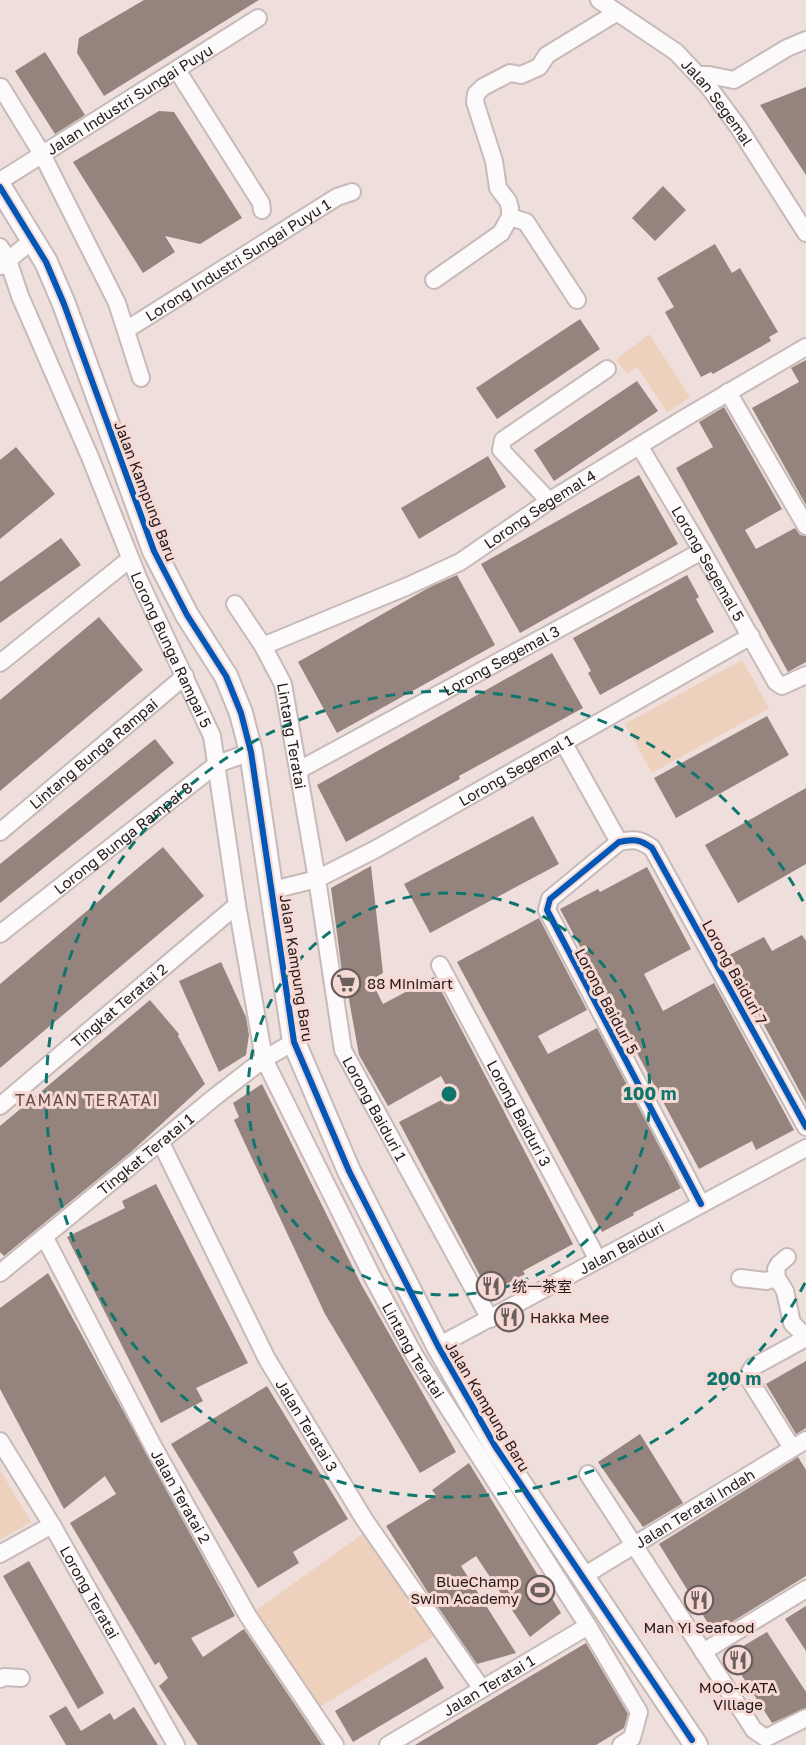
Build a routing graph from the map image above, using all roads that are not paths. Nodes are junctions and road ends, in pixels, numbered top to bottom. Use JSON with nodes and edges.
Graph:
{"nodes":[{"id":1,"x":599,"y":0,"type":"edge"},
{"id":2,"x":616,"y":13,"type":"junction"},
{"id":3,"x":258,"y":18,"type":"dead end"},
{"id":4,"x":806,"y":40,"type":"edge"},
{"id":5,"x":177,"y":70,"type":"junction"},
{"id":6,"x":698,"y":75,"type":"junction"},
{"id":7,"x":734,"y":80,"type":"junction"},
{"id":8,"x":1,"y":87,"type":"edge"},
{"id":9,"x":725,"y":108,"type":"junction"},
{"id":10,"x":42,"y":154,"type":"junction"},
{"id":11,"x":0,"y":181,"type":"edge"},
{"id":12,"x":0,"y":187,"type":"edge"},
{"id":13,"x":352,"y":192,"type":"dead end"},
{"id":14,"x":262,"y":210,"type":"dead end"},
{"id":15,"x":510,"y":217,"type":"junction"},
{"id":16,"x":806,"y":233,"type":"edge"},
{"id":17,"x":34,"y":239,"type":"junction"},
{"id":18,"x":3,"y":258,"type":"edge"},
{"id":19,"x":434,"y":280,"type":"dead end"},
{"id":20,"x":577,"y":300,"type":"dead end"},
{"id":21,"x":126,"y":330,"type":"junction"},
{"id":22,"x":806,"y":347,"type":"edge"},
{"id":23,"x":607,"y":369,"type":"dead end"},
{"id":24,"x":141,"y":378,"type":"dead end"},
{"id":25,"x":728,"y":392,"type":"junction"},
{"id":26,"x":640,"y":447,"type":"junction"},
{"id":27,"x":549,"y":501,"type":"junction"},
{"id":28,"x":806,"y":526,"type":"edge"},
{"id":29,"x":702,"y":551,"type":"junction"},
{"id":30,"x":130,"y":559,"type":"junction"},
{"id":31,"x":235,"y":604,"type":"dead end"},
{"id":32,"x":751,"y":636,"type":"junction"},
{"id":33,"x":263,"y":646,"type":"junction"},
{"id":34,"x":0,"y":663,"type":"edge"},
{"id":35,"x":806,"y":675,"type":"edge"},
{"id":36,"x":185,"y":676,"type":"junction"},
{"id":37,"x":563,"y":742,"type":"junction"},
{"id":38,"x":251,"y":752,"type":"junction"},
{"id":39,"x":217,"y":764,"type":"junction"},
{"id":40,"x":299,"y":770,"type":"junction"},
{"id":41,"x":0,"y":832,"type":"edge"},
{"id":42,"x":626,"y":841,"type":"junction"},
{"id":43,"x":317,"y":879,"type":"junction"},
{"id":44,"x":273,"y":890,"type":"junction"},
{"id":45,"x":237,"y":905,"type":"junction"},
{"id":46,"x":0,"y":934,"type":"edge"},
{"id":47,"x":440,"y":965,"type":"dead end"},
{"id":48,"x":294,"y":1042,"type":"junction"},
{"id":49,"x":264,"y":1059,"type":"junction"},
{"id":50,"x":0,"y":1106,"type":"edge"},
{"id":51,"x":806,"y":1127,"type":"edge"},
{"id":52,"x":161,"y":1143,"type":"junction"},
{"id":53,"x":806,"y":1148,"type":"edge"},
{"id":54,"x":701,"y":1204,"type":"junction"},
{"id":55,"x":45,"y":1238,"type":"junction"},
{"id":56,"x":787,"y":1257,"type":"dead end"},
{"id":57,"x":598,"y":1260,"type":"junction"},
{"id":58,"x":0,"y":1273,"type":"edge"},
{"id":59,"x":740,"y":1278,"type":"dead end"},
{"id":60,"x":777,"y":1278,"type":"junction"},
{"id":61,"x":490,"y":1319,"type":"junction"},
{"id":62,"x":792,"y":1323,"type":"junction"},
{"id":63,"x":806,"y":1337,"type":"edge"},
{"id":64,"x":438,"y":1347,"type":"junction"},
{"id":65,"x":787,"y":1348,"type":"junction"},
{"id":66,"x":0,"y":1441,"type":"edge"},
{"id":67,"x":799,"y":1444,"type":"edge"},
{"id":68,"x":588,"y":1474,"type":"dead end"},
{"id":69,"x":52,"y":1525,"type":"junction"},
{"id":70,"x":634,"y":1545,"type":"junction"},
{"id":71,"x":0,"y":1554,"type":"edge"},
{"id":72,"x":582,"y":1577,"type":"junction"},
{"id":73,"x":806,"y":1589,"type":"edge"},
{"id":74,"x":588,"y":1626,"type":"junction"},
{"id":75,"x":703,"y":1652,"type":"junction"},
{"id":76,"x":21,"y":1678,"type":"dead end"},
{"id":77,"x":0,"y":1679,"type":"edge"},
{"id":78,"x":482,"y":1689,"type":"junction"},
{"id":79,"x":806,"y":1718,"type":"edge"},
{"id":80,"x":690,"y":1743,"type":"edge"},
{"id":81,"x":176,"y":1745,"type":"edge"},
{"id":82,"x":335,"y":1745,"type":"edge"},
{"id":83,"x":388,"y":1745,"type":"edge"},
{"id":84,"x":621,"y":1745,"type":"edge"}],
"edges":[{"from":1,"to":2,"type":"street","name":"Jalan Segemal"},
{"from":2,"to":6,"type":"street","name":"Jalan Segemal"},
{"from":2,"to":15,"type":"street"},
{"from":3,"to":5,"type":"street","name":"Jalan Industri Sungai Puyu"},
{"from":4,"to":7,"type":"street"},
{"from":5,"to":10,"type":"street","name":"Jalan Industri Sungai Puyu"},
{"from":5,"to":14,"type":"street"},
{"from":6,"to":7,"type":"street"},
{"from":6,"to":9,"type":"street","name":"Jalan Segemal"},
{"from":7,"to":9,"type":"street"},
{"from":8,"to":10,"type":"street"},
{"from":9,"to":16,"type":"street","name":"Jalan Segemal"},
{"from":10,"to":11,"type":"street","name":"Jalan Industri Sungai Puyu"},
{"from":10,"to":21,"type":"street"},
{"from":12,"to":17,"type":"street","name":"Jalan Kampung Baru"},
{"from":13,"to":21,"type":"street","name":"Lorong Industri Sungai Puyu 1"},
{"from":15,"to":19,"type":"street"},
{"from":15,"to":20,"type":"street"},
{"from":17,"to":18,"type":"street"},
{"from":17,"to":38,"type":"street","name":"Jalan Kampung Baru"},
{"from":18,"to":30,"type":"street","name":"Lorong Bunga Rampai 5"},
{"from":21,"to":24,"type":"street"},
{"from":22,"to":25,"type":"street","name":"Lorong Segemal 4"},
{"from":23,"to":27,"type":"street"},
{"from":25,"to":26,"type":"street","name":"Lorong Segemal 4"},
{"from":25,"to":28,"type":"street"},
{"from":26,"to":27,"type":"street","name":"Lorong Segemal 4"},
{"from":26,"to":29,"type":"street","name":"Lorong Segemal 5"},
{"from":27,"to":33,"type":"street","name":"Lorong Segemal 4"},
{"from":29,"to":32,"type":"street","name":"Lorong Segemal 5"},
{"from":29,"to":40,"type":"street","name":"Lorong Segemal 3"},
{"from":30,"to":34,"type":"street"},
{"from":30,"to":36,"type":"street","name":"Lorong Bunga Rampai 5"},
{"from":31,"to":33,"type":"street","name":"Lintang Teratai"},
{"from":32,"to":35,"type":"street","name":"Lorong Segemal 5"},
{"from":32,"to":37,"type":"street","name":"Lorong Segemal 1"},
{"from":33,"to":40,"type":"street","name":"Lintang Teratai"},
{"from":36,"to":39,"type":"street","name":"Lorong Bunga Rampai 5"},
{"from":36,"to":41,"type":"street","name":"Lintang Bunga Rampai"},
{"from":37,"to":42,"type":"street"},
{"from":37,"to":43,"type":"street","name":"Lorong Segemal 1"},
{"from":38,"to":39,"type":"street","name":"Lorong Bunga Rampai 8"},
{"from":38,"to":44,"type":"street","name":"Jalan Kampung Baru"},
{"from":39,"to":45,"type":"street","name":"Lorong Bunga Rampai 5"},
{"from":39,"to":46,"type":"street","name":"Lorong Bunga Rampai 8"},
{"from":40,"to":43,"type":"street","name":"Lintang Teratai"},
{"from":42,"to":51,"type":"street","name":"Lorong Baiduri 7"},
{"from":42,"to":54,"type":"street","name":"Lorong Baiduri 5"},
{"from":43,"to":44,"type":"street","name":"Lorong Segemal 1"},
{"from":43,"to":61,"type":"street","name":"Lorong Baiduri 1"},
{"from":44,"to":48,"type":"street","name":"Jalan Kampung Baru"},
{"from":45,"to":49,"type":"street","name":"Lorong Bunga Rampai 5"},
{"from":45,"to":50,"type":"street","name":"Tingkat Teratai 2"},
{"from":47,"to":57,"type":"street","name":"Lorong Baiduri 3"},
{"from":48,"to":49,"type":"street","name":"Tingkat Teratai 1"},
{"from":48,"to":64,"type":"street","name":"Jalan Kampung Baru"},
{"from":49,"to":52,"type":"street","name":"Tingkat Teratai 1"},
{"from":49,"to":74,"type":"street","name":"Lintang Teratai"},
{"from":52,"to":55,"type":"street","name":"Tingkat Teratai 1"},
{"from":52,"to":78,"type":"street","name":"Jalan Teratai 3"},
{"from":53,"to":54,"type":"street","name":"Jalan Baiduri"},
{"from":54,"to":57,"type":"street","name":"Jalan Baiduri"},
{"from":55,"to":58,"type":"street","name":"Tingkat Teratai 1"},
{"from":55,"to":82,"type":"street","name":"Jalan Teratai 2"},
{"from":56,"to":60,"type":"street"},
{"from":57,"to":61,"type":"street","name":"Jalan Baiduri"},
{"from":59,"to":60,"type":"street"},
{"from":60,"to":62,"type":"street"},
{"from":61,"to":64,"type":"street","name":"Jalan Baiduri"},
{"from":62,"to":63,"type":"street"},
{"from":62,"to":65,"type":"street"},
{"from":63,"to":65,"type":"street"},
{"from":64,"to":72,"type":"street","name":"Jalan Kampung Baru"},
{"from":65,"to":67,"type":"street"},
{"from":66,"to":69,"type":"street","name":"Lorong Teratai"},
{"from":67,"to":70,"type":"street","name":"Jalan Teratai Indah"},
{"from":68,"to":70,"type":"street"},
{"from":69,"to":71,"type":"street"},
{"from":69,"to":81,"type":"street","name":"Lorong Teratai"},
{"from":70,"to":72,"type":"street","name":"Jalan Teratai Indah"},
{"from":70,"to":75,"type":"street"},
{"from":72,"to":80,"type":"street","name":"Jalan Kampung Baru"},
{"from":73,"to":75,"type":"street"},
{"from":74,"to":78,"type":"street","name":"Jalan Teratai 1"},
{"from":74,"to":84,"type":"street","name":"Lintang Teratai"},
{"from":75,"to":79,"type":"street"},
{"from":76,"to":77,"type":"street"},
{"from":78,"to":83,"type":"street","name":"Jalan Teratai 1"}]}
